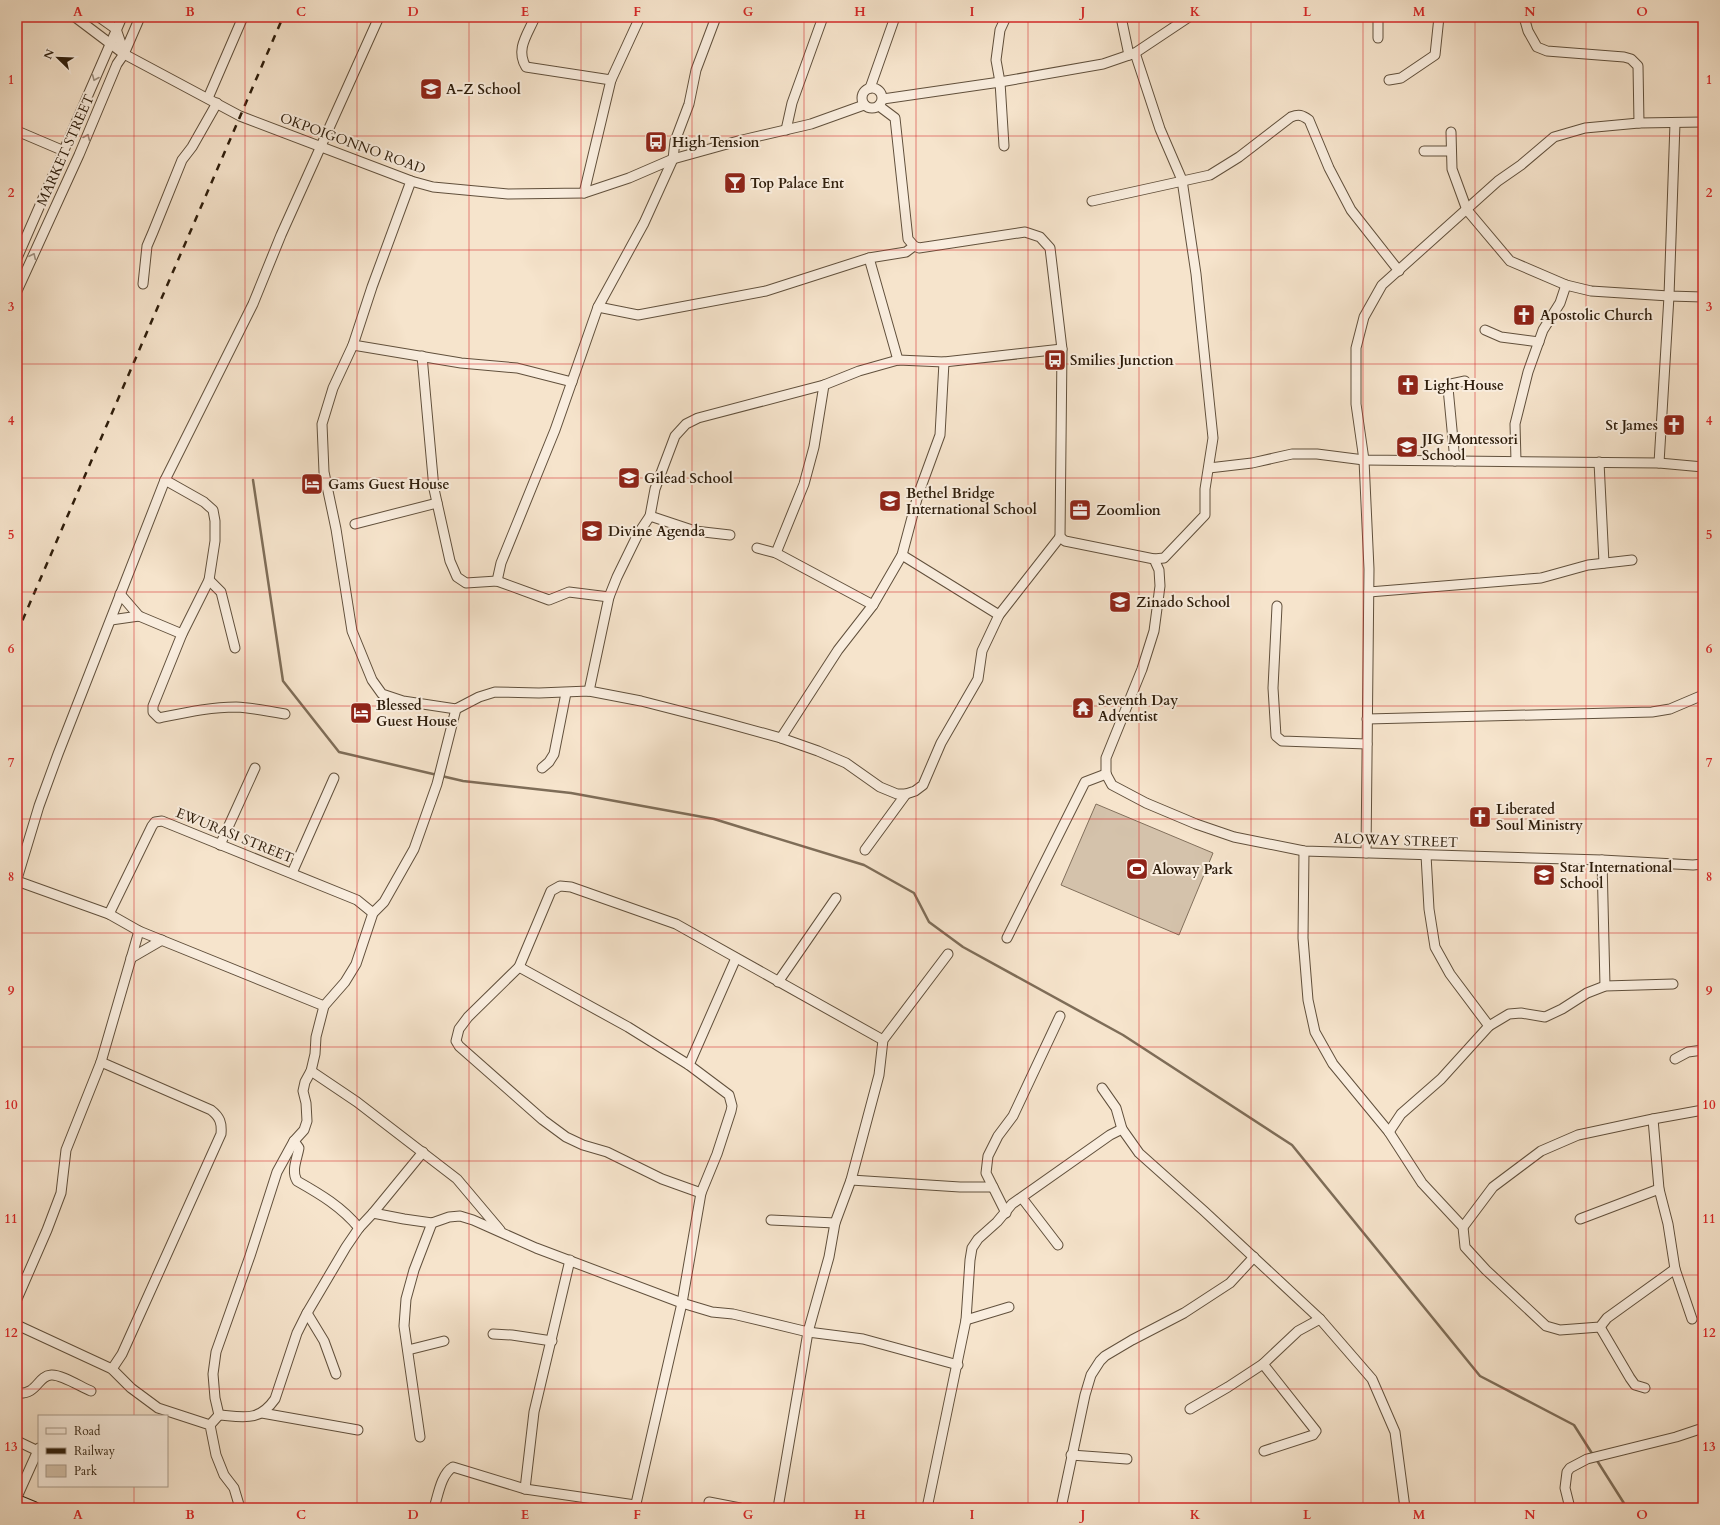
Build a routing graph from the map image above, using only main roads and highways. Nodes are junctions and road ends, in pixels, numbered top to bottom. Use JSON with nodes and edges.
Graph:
{"nodes":[{"id":1,"x":17,"y":1501,"type":"edge"},
{"id":2,"x":34,"y":1508,"type":"edge"}],
"edges":[{"from":1,"to":2,"type":"main road"}]}
